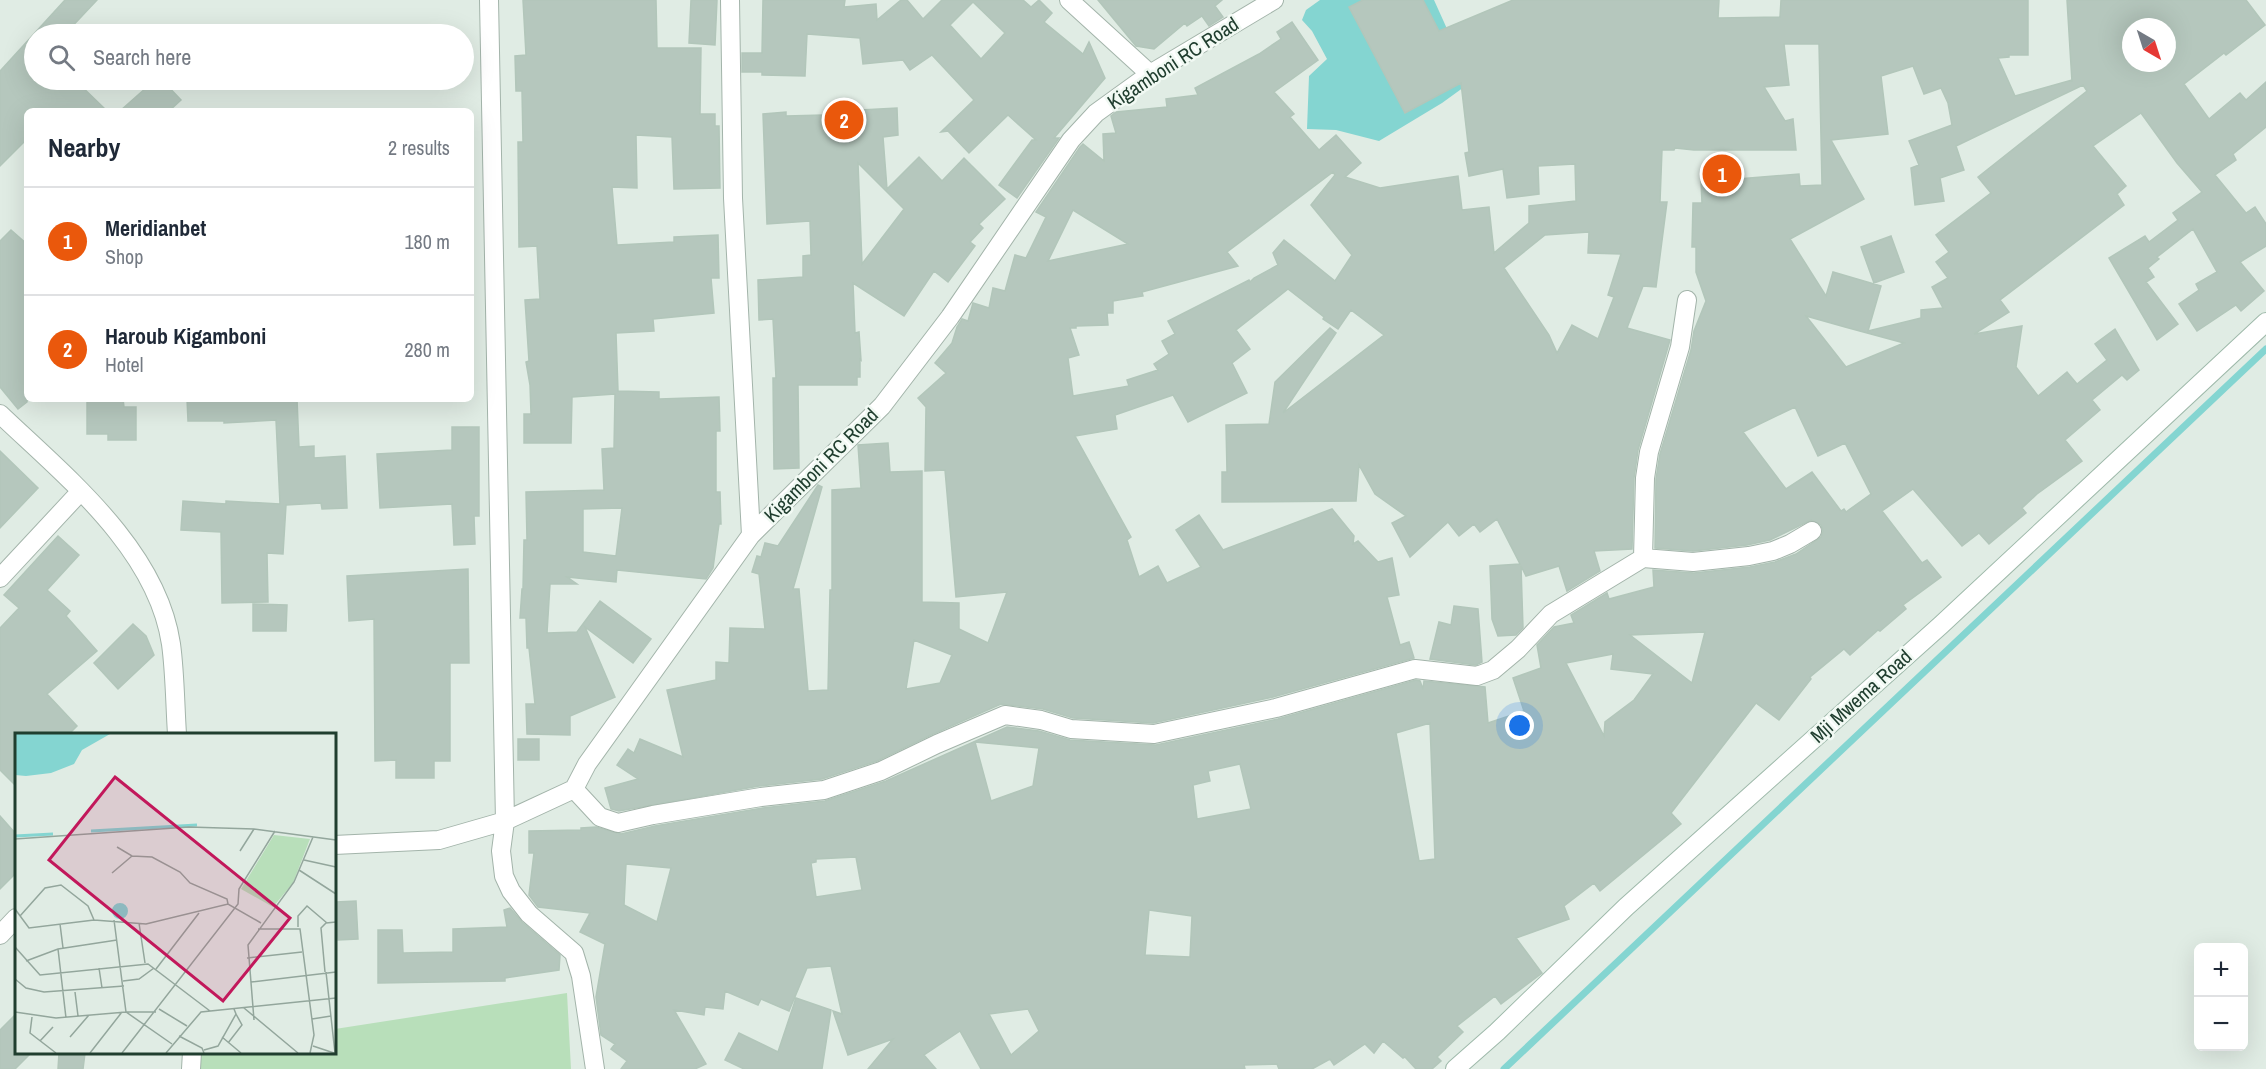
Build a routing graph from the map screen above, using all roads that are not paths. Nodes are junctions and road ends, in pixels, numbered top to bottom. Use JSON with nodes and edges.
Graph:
{"nodes":[{"id":1,"x":489,"y":0,"type":"edge"},
{"id":2,"x":730,"y":0,"type":"edge"},
{"id":3,"x":1069,"y":0,"type":"edge"},
{"id":4,"x":1274,"y":0,"type":"edge"},
{"id":5,"x":1150,"y":74,"type":"junction"},
{"id":6,"x":1688,"y":300,"type":"dead end"},
{"id":7,"x":2266,"y":322,"type":"edge"},
{"id":8,"x":0,"y":414,"type":"edge"},
{"id":9,"x":81,"y":491,"type":"junction"},
{"id":10,"x":1812,"y":531,"type":"dead end"},
{"id":11,"x":751,"y":535,"type":"junction"},
{"id":12,"x":1643,"y":558,"type":"junction"},
{"id":13,"x":0,"y":578,"type":"edge"},
{"id":14,"x":177,"y":733,"type":"edge"},
{"id":15,"x":574,"y":789,"type":"junction"},
{"id":16,"x":505,"y":821,"type":"junction"},
{"id":17,"x":336,"y":845,"type":"edge"},
{"id":18,"x":15,"y":919,"type":"edge"},
{"id":19,"x":0,"y":935,"type":"edge"},
{"id":20,"x":192,"y":1054,"type":"edge"},
{"id":21,"x":191,"y":1069,"type":"edge"},
{"id":22,"x":595,"y":1069,"type":"edge"},
{"id":23,"x":1455,"y":1069,"type":"edge"}],
"edges":[{"from":1,"to":16,"type":"street"},
{"from":2,"to":11,"type":"street"},
{"from":3,"to":5,"type":"street"},
{"from":4,"to":5,"type":"street","name":"Kigamboni RC Road"},
{"from":5,"to":11,"type":"street","name":"Kigamboni RC Road"},
{"from":6,"to":12,"type":"street"},
{"from":7,"to":23,"type":"street","name":"Mji Mwema Road"},
{"from":8,"to":9,"type":"street"},
{"from":9,"to":13,"type":"street"},
{"from":9,"to":14,"type":"street"},
{"from":10,"to":12,"type":"street"},
{"from":11,"to":15,"type":"street","name":"Kigamboni RC Road"},
{"from":12,"to":15,"type":"street"},
{"from":15,"to":16,"type":"street"},
{"from":16,"to":17,"type":"street"},
{"from":16,"to":22,"type":"street"},
{"from":18,"to":19,"type":"street"},
{"from":20,"to":21,"type":"street"}]}
